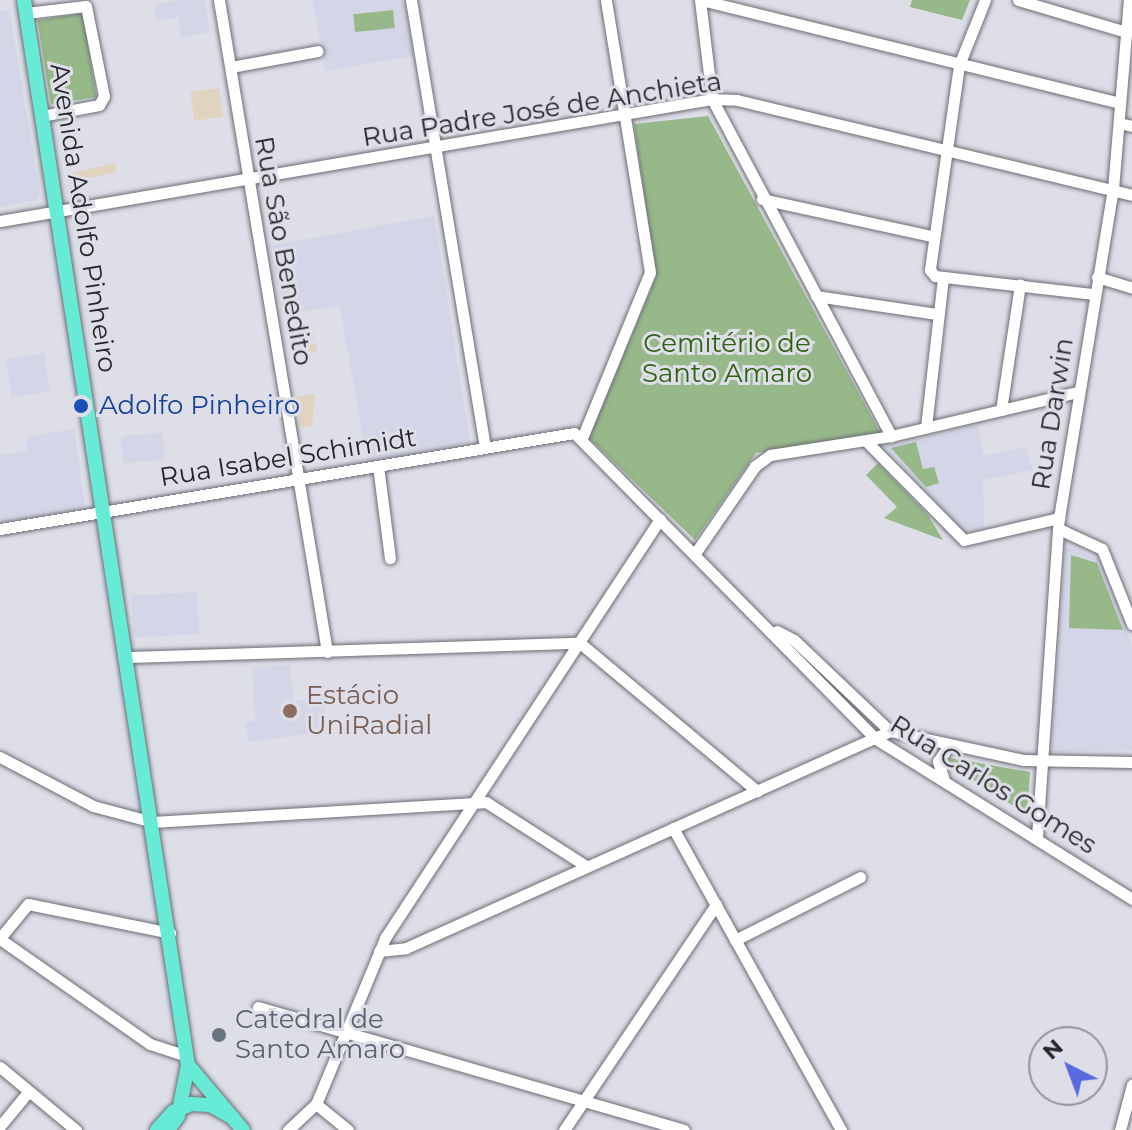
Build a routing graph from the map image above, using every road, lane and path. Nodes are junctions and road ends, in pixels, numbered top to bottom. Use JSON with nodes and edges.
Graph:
{"nodes":[{"id":1,"x":219,"y":0,"type":"edge"},
{"id":2,"x":411,"y":0,"type":"edge"},
{"id":3,"x":606,"y":0,"type":"edge"},
{"id":4,"x":700,"y":0,"type":"edge"},
{"id":5,"x":1018,"y":0,"type":"edge"},
{"id":6,"x":1129,"y":0,"type":"edge"},
{"id":7,"x":984,"y":1,"type":"edge"},
{"id":8,"x":25,"y":6,"type":"edge"},
{"id":9,"x":1126,"y":32,"type":"junction"},
{"id":10,"x":1128,"y":46,"type":"edge"},
{"id":11,"x":318,"y":51,"type":"dead end"},
{"id":12,"x":959,"y":65,"type":"junction"},
{"id":13,"x":231,"y":67,"type":"junction"},
{"id":14,"x":712,"y":99,"type":"junction"},
{"id":15,"x":1119,"y":103,"type":"junction"},
{"id":16,"x":626,"y":115,"type":"junction"},
{"id":17,"x":42,"y":116,"type":"junction"},
{"id":18,"x":1119,"y":123,"type":"junction"},
{"id":19,"x":1132,"y":126,"type":"edge"},
{"id":20,"x":438,"y":148,"type":"junction"},
{"id":21,"x":944,"y":152,"type":"junction"},
{"id":22,"x":248,"y":181,"type":"junction"},
{"id":23,"x":1113,"y":189,"type":"junction"},
{"id":24,"x":1132,"y":195,"type":"edge"},
{"id":25,"x":762,"y":199,"type":"junction"},
{"id":26,"x":57,"y":211,"type":"junction"},
{"id":27,"x":0,"y":221,"type":"edge"},
{"id":28,"x":931,"y":236,"type":"junction"},
{"id":29,"x":943,"y":277,"type":"junction"},
{"id":30,"x":1097,"y":277,"type":"junction"},
{"id":31,"x":1020,"y":284,"type":"junction"},
{"id":32,"x":1132,"y":288,"type":"edge"},
{"id":33,"x":1094,"y":294,"type":"junction"},
{"id":34,"x":816,"y":296,"type":"junction"},
{"id":35,"x":937,"y":314,"type":"junction"},
{"id":36,"x":1077,"y":392,"type":"junction"},
{"id":37,"x":1001,"y":410,"type":"junction"},
{"id":38,"x":926,"y":427,"type":"junction"},
{"id":39,"x":891,"y":436,"type":"junction"},
{"id":40,"x":582,"y":438,"type":"junction"},
{"id":41,"x":866,"y":441,"type":"junction"},
{"id":42,"x":485,"y":447,"type":"junction"},
{"id":43,"x":378,"y":466,"type":"junction"},
{"id":44,"x":300,"y":479,"type":"junction"},
{"id":45,"x":105,"y":509,"type":"junction"},
{"id":46,"x":660,"y":519,"type":"junction"},
{"id":47,"x":1059,"y":524,"type":"junction"},
{"id":48,"x":0,"y":529,"type":"edge"},
{"id":49,"x":696,"y":552,"type":"junction"},
{"id":50,"x":390,"y":558,"type":"dead end"},
{"id":51,"x":1132,"y":624,"type":"edge"},
{"id":52,"x":773,"y":629,"type":"junction"},
{"id":53,"x":580,"y":643,"type":"junction"},
{"id":54,"x":327,"y":652,"type":"junction"},
{"id":55,"x":127,"y":657,"type":"junction"},
{"id":56,"x":890,"y":731,"type":"junction"},
{"id":57,"x":876,"y":739,"type":"junction"},
{"id":58,"x":949,"y":746,"type":"junction"},
{"id":59,"x":0,"y":757,"type":"edge"},
{"id":60,"x":1043,"y":762,"type":"junction"},
{"id":61,"x":1132,"y":762,"type":"edge"},
{"id":62,"x":944,"y":780,"type":"junction"},
{"id":63,"x":757,"y":791,"type":"junction"},
{"id":64,"x":473,"y":803,"type":"junction"},
{"id":65,"x":153,"y":822,"type":"junction"},
{"id":66,"x":673,"y":828,"type":"junction"},
{"id":67,"x":1037,"y":837,"type":"junction"},
{"id":68,"x":586,"y":866,"type":"junction"},
{"id":69,"x":860,"y":877,"type":"dead end"},
{"id":70,"x":1132,"y":899,"type":"edge"},
{"id":71,"x":716,"y":905,"type":"junction"},
{"id":72,"x":170,"y":933,"type":"junction"},
{"id":73,"x":0,"y":939,"type":"edge"},
{"id":74,"x":735,"y":940,"type":"junction"},
{"id":75,"x":379,"y":951,"type":"junction"},
{"id":76,"x":258,"y":1007,"type":"dead end"},
{"id":77,"x":341,"y":1035,"type":"junction"},
{"id":78,"x":187,"y":1060,"type":"junction"},
{"id":79,"x":0,"y":1067,"type":"edge"},
{"id":80,"x":1132,"y":1085,"type":"edge"},
{"id":81,"x":29,"y":1091,"type":"junction"},
{"id":82,"x":582,"y":1103,"type":"junction"},
{"id":83,"x":316,"y":1104,"type":"junction"},
{"id":84,"x":181,"y":1108,"type":"junction"},
{"id":85,"x":1128,"y":1113,"type":"edge"},
{"id":86,"x":233,"y":1118,"type":"junction"},
{"id":87,"x":0,"y":1126,"type":"edge"},
{"id":88,"x":76,"y":1130,"type":"edge"},
{"id":89,"x":157,"y":1130,"type":"edge"},
{"id":90,"x":168,"y":1130,"type":"edge"},
{"id":91,"x":243,"y":1130,"type":"edge"},
{"id":92,"x":288,"y":1130,"type":"edge"},
{"id":93,"x":348,"y":1130,"type":"edge"},
{"id":94,"x":564,"y":1130,"type":"edge"},
{"id":95,"x":684,"y":1130,"type":"edge"},
{"id":96,"x":841,"y":1130,"type":"edge"},
{"id":97,"x":1120,"y":1130,"type":"edge"}],
"edges":[{"from":1,"to":13,"type":"street","name":"Rua São Benedito"},
{"from":2,"to":20,"type":"street"},
{"from":3,"to":16,"type":"street"},
{"from":4,"to":12,"type":"street"},
{"from":4,"to":14,"type":"street"},
{"from":5,"to":9,"type":"street"},
{"from":6,"to":9,"type":"street","name":"Rua Darwin"},
{"from":7,"to":12,"type":"street"},
{"from":8,"to":17,"type":"main road","name":"Avenida Adolfo Pinheiro"},
{"from":8,"to":17,"type":"street"},
{"from":9,"to":10,"type":"street","name":"Rua Darwin"},
{"from":10,"to":15,"type":"street","name":"Rua Darwin"},
{"from":11,"to":13,"type":"street"},
{"from":12,"to":15,"type":"street"},
{"from":12,"to":21,"type":"street"},
{"from":13,"to":22,"type":"street","name":"Rua São Benedito"},
{"from":14,"to":16,"type":"street","name":"Rua Padre José de Anchieta"},
{"from":14,"to":21,"type":"street","name":"Rua Padre José de Anchieta"},
{"from":14,"to":25,"type":"street"},
{"from":15,"to":18,"type":"street","name":"Rua Darwin"},
{"from":16,"to":20,"type":"street","name":"Rua Padre José de Anchieta"},
{"from":16,"to":40,"type":"street"},
{"from":17,"to":26,"type":"main road","name":"Avenida Adolfo Pinheiro"},
{"from":18,"to":19,"type":"street"},
{"from":18,"to":23,"type":"street","name":"Rua Darwin"},
{"from":20,"to":22,"type":"street","name":"Rua Padre José de Anchieta"},
{"from":20,"to":42,"type":"street"},
{"from":21,"to":23,"type":"street","name":"Rua Padre José de Anchieta"},
{"from":21,"to":28,"type":"street"},
{"from":22,"to":26,"type":"street","name":"Rua Padre José de Anchieta"},
{"from":22,"to":44,"type":"street","name":"Rua São Benedito"},
{"from":23,"to":24,"type":"street","name":"Rua Padre José de Anchieta"},
{"from":23,"to":30,"type":"street","name":"Rua Darwin"},
{"from":25,"to":28,"type":"street"},
{"from":25,"to":34,"type":"street"},
{"from":26,"to":27,"type":"street","name":"Rua Padre José de Anchieta"},
{"from":26,"to":45,"type":"main road","name":"Avenida Adolfo Pinheiro"},
{"from":28,"to":29,"type":"street"},
{"from":29,"to":31,"type":"street"},
{"from":29,"to":35,"type":"street"},
{"from":30,"to":32,"type":"street"},
{"from":30,"to":33,"type":"street","name":"Rua Darwin"},
{"from":31,"to":33,"type":"street"},
{"from":31,"to":37,"type":"street"},
{"from":33,"to":36,"type":"street","name":"Rua Darwin"},
{"from":34,"to":35,"type":"street"},
{"from":34,"to":39,"type":"street"},
{"from":35,"to":38,"type":"street"},
{"from":36,"to":37,"type":"street"},
{"from":36,"to":47,"type":"street","name":"Rua Darwin"},
{"from":37,"to":38,"type":"street"},
{"from":38,"to":39,"type":"street"},
{"from":39,"to":41,"type":"street"},
{"from":40,"to":42,"type":"street","name":"Rua Isabel Schimidt"},
{"from":40,"to":46,"type":"street","name":"Rua Carlos Gomes"},
{"from":41,"to":47,"type":"street"},
{"from":41,"to":49,"type":"street"},
{"from":42,"to":43,"type":"street","name":"Rua Isabel Schimidt"},
{"from":43,"to":44,"type":"street","name":"Rua Isabel Schimidt"},
{"from":43,"to":50,"type":"street"},
{"from":44,"to":45,"type":"street","name":"Rua Isabel Schimidt"},
{"from":44,"to":54,"type":"street","name":"Rua São Benedito"},
{"from":45,"to":48,"type":"street","name":"Rua Isabel Schimidt"},
{"from":45,"to":55,"type":"main road","name":"Avenida Adolfo Pinheiro"},
{"from":46,"to":49,"type":"street","name":"Rua Carlos Gomes"},
{"from":46,"to":53,"type":"street"},
{"from":47,"to":51,"type":"street"},
{"from":47,"to":60,"type":"street","name":"Rua Darwin"},
{"from":49,"to":52,"type":"street","name":"Rua Carlos Gomes"},
{"from":52,"to":56,"type":"street","name":"Rua Carlos Gomes"},
{"from":52,"to":57,"type":"street","name":"Rua Carlos Gomes"},
{"from":53,"to":54,"type":"street"},
{"from":53,"to":63,"type":"street"},
{"from":53,"to":64,"type":"street"},
{"from":54,"to":55,"type":"street"},
{"from":55,"to":65,"type":"main road","name":"Avenida Adolfo Pinheiro"},
{"from":56,"to":57,"type":"street"},
{"from":56,"to":58,"type":"street","name":"Rua Carlos Gomes"},
{"from":57,"to":62,"type":"street","name":"Rua Carlos Gomes"},
{"from":57,"to":63,"type":"street"},
{"from":58,"to":60,"type":"street","name":"Rua Carlos Gomes"},
{"from":58,"to":62,"type":"street"},
{"from":59,"to":65,"type":"street"},
{"from":60,"to":61,"type":"street","name":"Rua Carlos Gomes"},
{"from":60,"to":67,"type":"street","name":"Rua Darwin"},
{"from":62,"to":67,"type":"street","name":"Rua Carlos Gomes"},
{"from":63,"to":66,"type":"street"},
{"from":64,"to":65,"type":"street"},
{"from":64,"to":68,"type":"street"},
{"from":64,"to":75,"type":"street"},
{"from":65,"to":72,"type":"main road","name":"Avenida Adolfo Pinheiro"},
{"from":66,"to":68,"type":"street"},
{"from":66,"to":71,"type":"street"},
{"from":67,"to":70,"type":"street","name":"Rua Carlos Gomes"},
{"from":68,"to":75,"type":"street"},
{"from":69,"to":74,"type":"street"},
{"from":71,"to":74,"type":"street"},
{"from":71,"to":82,"type":"street"},
{"from":72,"to":73,"type":"street"},
{"from":72,"to":78,"type":"main road","name":"Avenida Adolfo Pinheiro"},
{"from":73,"to":78,"type":"street"},
{"from":74,"to":96,"type":"street"},
{"from":75,"to":77,"type":"street"},
{"from":76,"to":77,"type":"street"},
{"from":77,"to":82,"type":"street"},
{"from":77,"to":83,"type":"street"},
{"from":78,"to":84,"type":"main road","name":"Avenida Adolfo Pinheiro"},
{"from":78,"to":86,"type":"main road"},
{"from":79,"to":81,"type":"street"},
{"from":80,"to":85,"type":"street"},
{"from":81,"to":87,"type":"street"},
{"from":81,"to":88,"type":"street"},
{"from":82,"to":94,"type":"street"},
{"from":82,"to":95,"type":"street"},
{"from":83,"to":92,"type":"street"},
{"from":83,"to":93,"type":"street"},
{"from":84,"to":86,"type":"main road"},
{"from":84,"to":89,"type":"main road"},
{"from":84,"to":90,"type":"main road"},
{"from":85,"to":97,"type":"street"},
{"from":86,"to":91,"type":"main road"}]}
